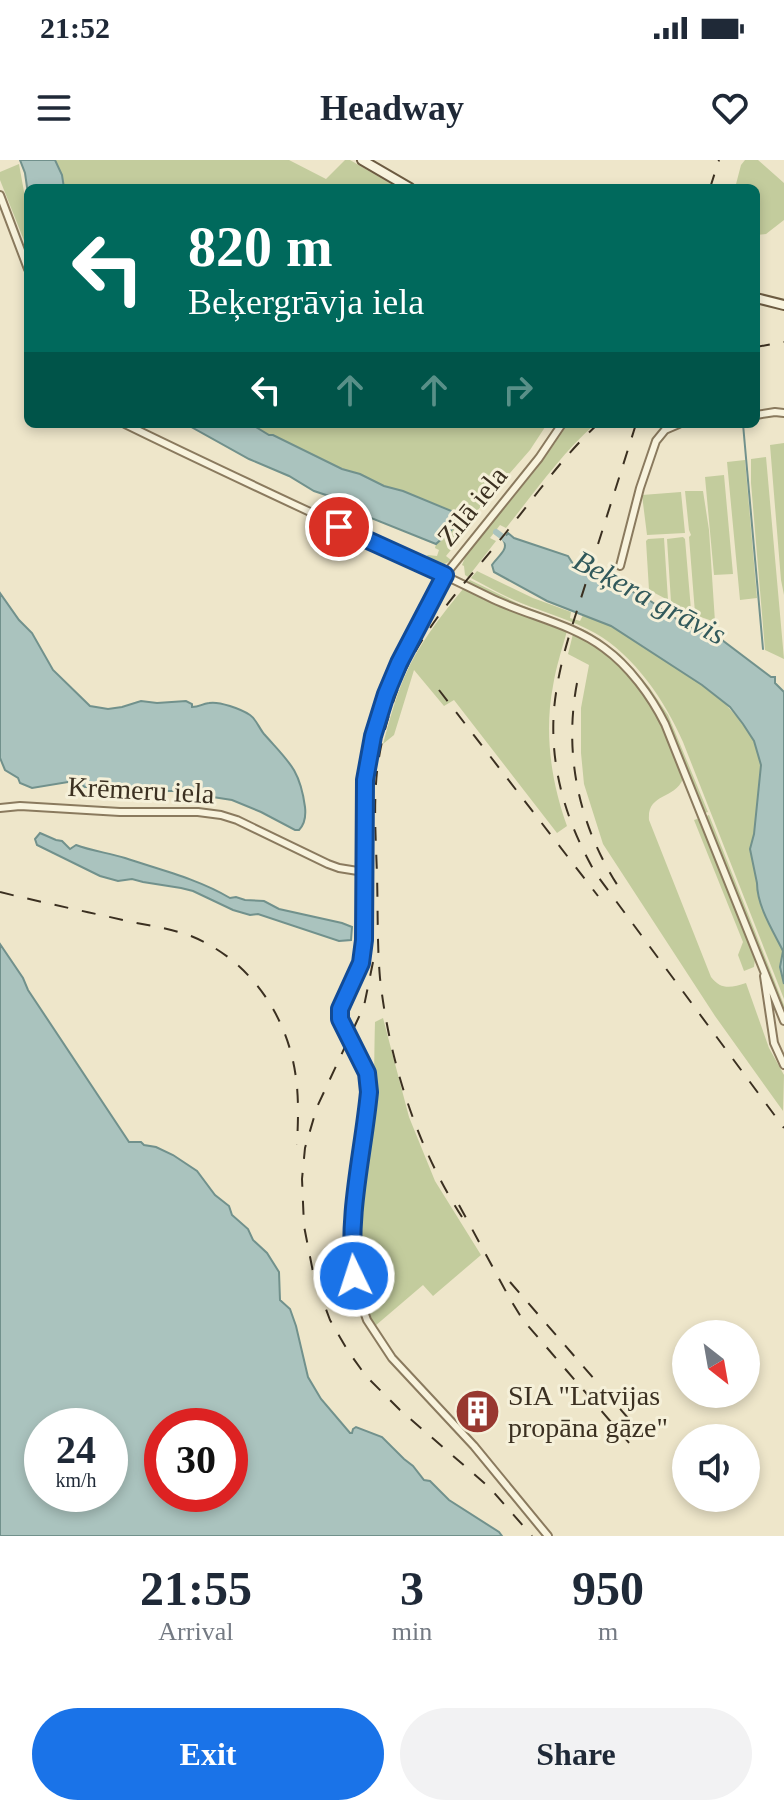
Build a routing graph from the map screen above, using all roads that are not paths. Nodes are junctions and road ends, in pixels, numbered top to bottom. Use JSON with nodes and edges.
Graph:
{"nodes":[{"id":1,"x":362,"y":160,"type":"edge"},
{"id":2,"x":403,"y":184,"type":"edge"},
{"id":3,"x":0,"y":195,"type":"edge"},
{"id":4,"x":24,"y":258,"type":"edge"},
{"id":5,"x":760,"y":299,"type":"edge"},
{"id":6,"x":784,"y":305,"type":"edge"},
{"id":7,"x":784,"y":413,"type":"edge"},
{"id":8,"x":760,"y":414,"type":"edge"},
{"id":9,"x":133,"y":428,"type":"edge"},
{"id":10,"x":559,"y":428,"type":"edge"},
{"id":11,"x":670,"y":428,"type":"edge"},
{"id":12,"x":620,"y":566,"type":"dead end"},
{"id":13,"x":445,"y":575,"type":"junction"},
{"id":14,"x":0,"y":808,"type":"edge"},
{"id":15,"x":364,"y":872,"type":"junction"},
{"id":16,"x":763,"y":968,"type":"junction"},
{"id":17,"x":784,"y":1021,"type":"edge"},
{"id":18,"x":784,"y":1065,"type":"edge"},
{"id":19,"x":548,"y":1536,"type":"edge"}],
"edges":[{"from":1,"to":2,"type":"main road"},
{"from":3,"to":4,"type":"street"},
{"from":5,"to":6,"type":"main road"},
{"from":7,"to":8,"type":"street"},
{"from":9,"to":13,"type":"street"},
{"from":10,"to":13,"type":"street","name":"Zilā iela"},
{"from":11,"to":12,"type":"street"},
{"from":13,"to":15,"type":"street","name":"Zilā iela"},
{"from":13,"to":16,"type":"street"},
{"from":14,"to":15,"type":"street","name":"Krēmeru iela"},
{"from":15,"to":19,"type":"street","name":"Zilā iela"},
{"from":16,"to":17,"type":"street"},
{"from":16,"to":18,"type":"street"}]}
